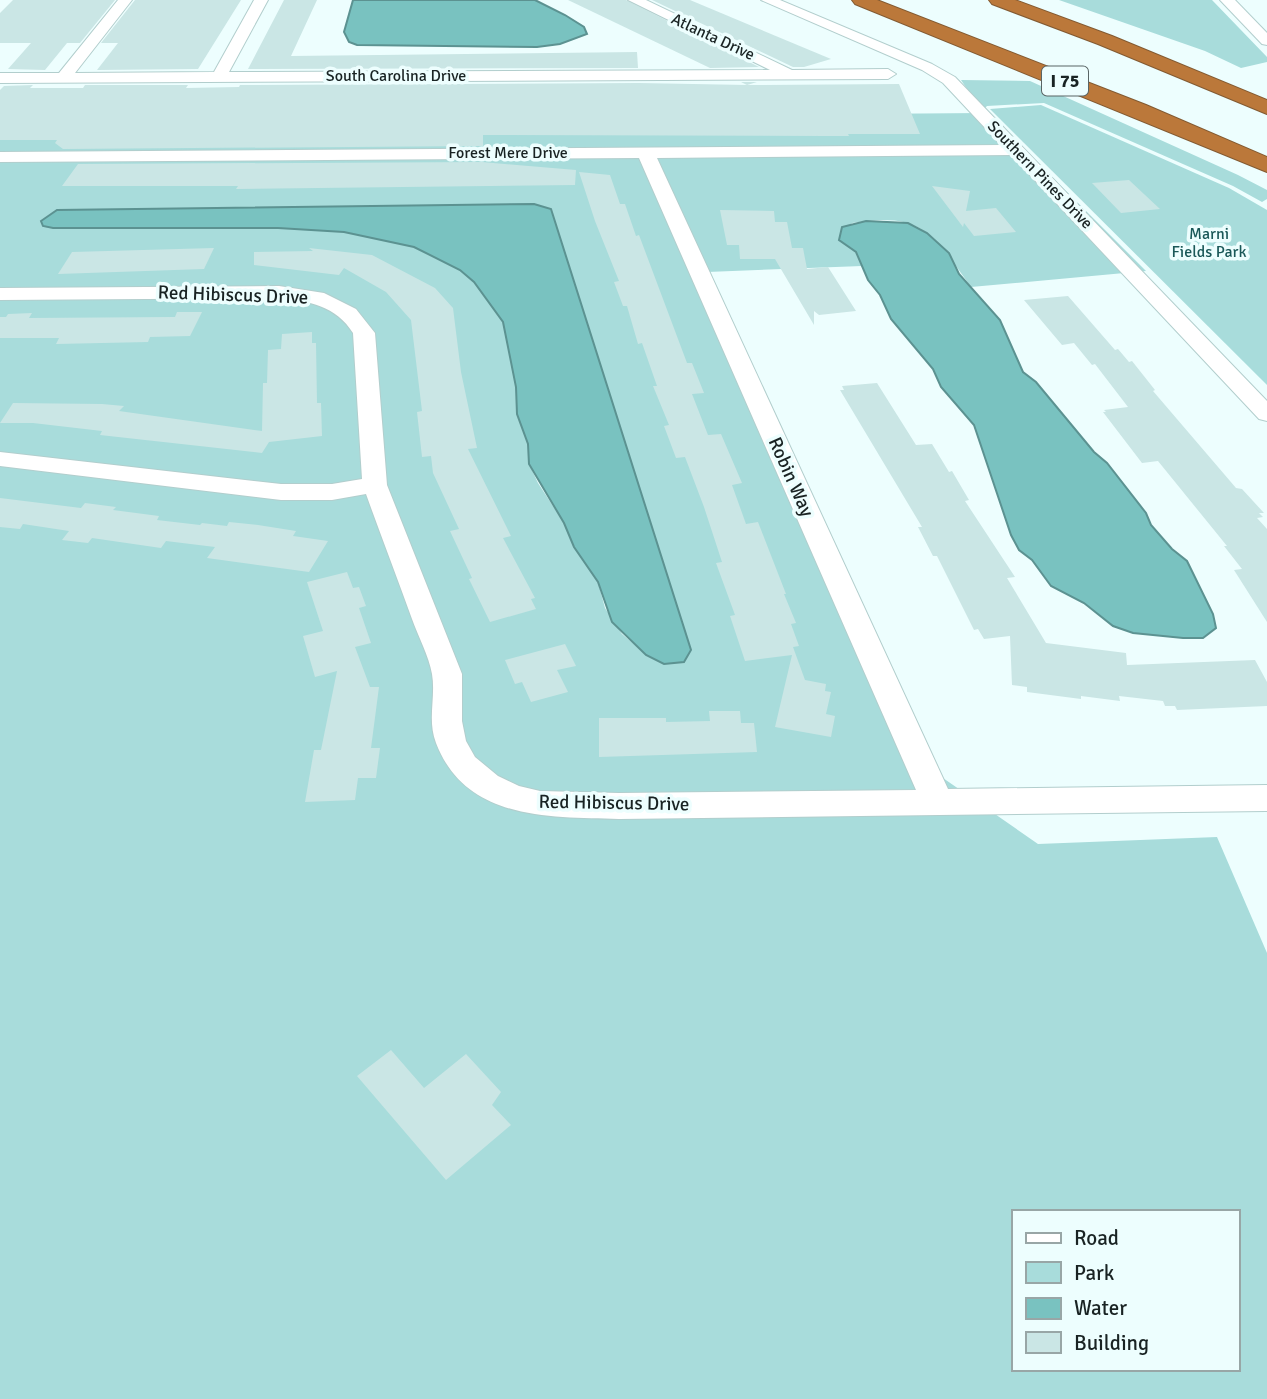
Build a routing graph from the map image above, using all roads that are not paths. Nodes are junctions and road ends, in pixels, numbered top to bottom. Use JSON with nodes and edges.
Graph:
{"nodes":[{"id":1,"x":125,"y":0,"type":"edge"},
{"id":2,"x":261,"y":0,"type":"edge"},
{"id":3,"x":635,"y":0,"type":"edge"},
{"id":4,"x":768,"y":0,"type":"edge"},
{"id":5,"x":862,"y":0,"type":"edge"},
{"id":6,"x":998,"y":0,"type":"edge"},
{"id":7,"x":1227,"y":0,"type":"edge"},
{"id":8,"x":1267,"y":41,"type":"edge"},
{"id":9,"x":792,"y":74,"type":"junction"},
{"id":10,"x":888,"y":74,"type":"dead end"},
{"id":11,"x":64,"y":77,"type":"junction"},
{"id":12,"x":219,"y":77,"type":"junction"},
{"id":13,"x":0,"y":78,"type":"edge"},
{"id":14,"x":1267,"y":108,"type":"edge"},
{"id":15,"x":1016,"y":150,"type":"junction"},
{"id":16,"x":646,"y":153,"type":"junction"},
{"id":17,"x":0,"y":156,"type":"edge"},
{"id":18,"x":1267,"y":165,"type":"edge"},
{"id":19,"x":0,"y":294,"type":"edge"},
{"id":20,"x":1267,"y":414,"type":"edge"},
{"id":21,"x":0,"y":459,"type":"edge"},
{"id":22,"x":375,"y":485,"type":"junction"},
{"id":23,"x":1267,"y":798,"type":"edge"},
{"id":24,"x":937,"y":801,"type":"junction"}],
"edges":[{"from":1,"to":11,"type":"street"},
{"from":2,"to":12,"type":"street"},
{"from":3,"to":9,"type":"street","name":"Atlanta Drive"},
{"from":4,"to":15,"type":"street","name":"Southern Pines Drive"},
{"from":5,"to":18,"type":"highway","number":"I 75"},
{"from":6,"to":14,"type":"highway"},
{"from":7,"to":8,"type":"street"},
{"from":9,"to":10,"type":"street"},
{"from":9,"to":12,"type":"street","name":"South Carolina Drive"},
{"from":11,"to":12,"type":"street","name":"South Carolina Drive"},
{"from":11,"to":13,"type":"street","name":"South Carolina Drive"},
{"from":15,"to":16,"type":"street","name":"Forest Mere Drive"},
{"from":15,"to":20,"type":"street","name":"Southern Pines Drive"},
{"from":16,"to":17,"type":"street","name":"Forest Mere Drive"},
{"from":16,"to":24,"type":"street","name":"Robin Way"},
{"from":19,"to":22,"type":"street","name":"Red Hibiscus Drive"},
{"from":21,"to":22,"type":"street"},
{"from":22,"to":24,"type":"street","name":"Red Hibiscus Drive"},
{"from":23,"to":24,"type":"street","name":"Red Hibiscus Drive"}]}
